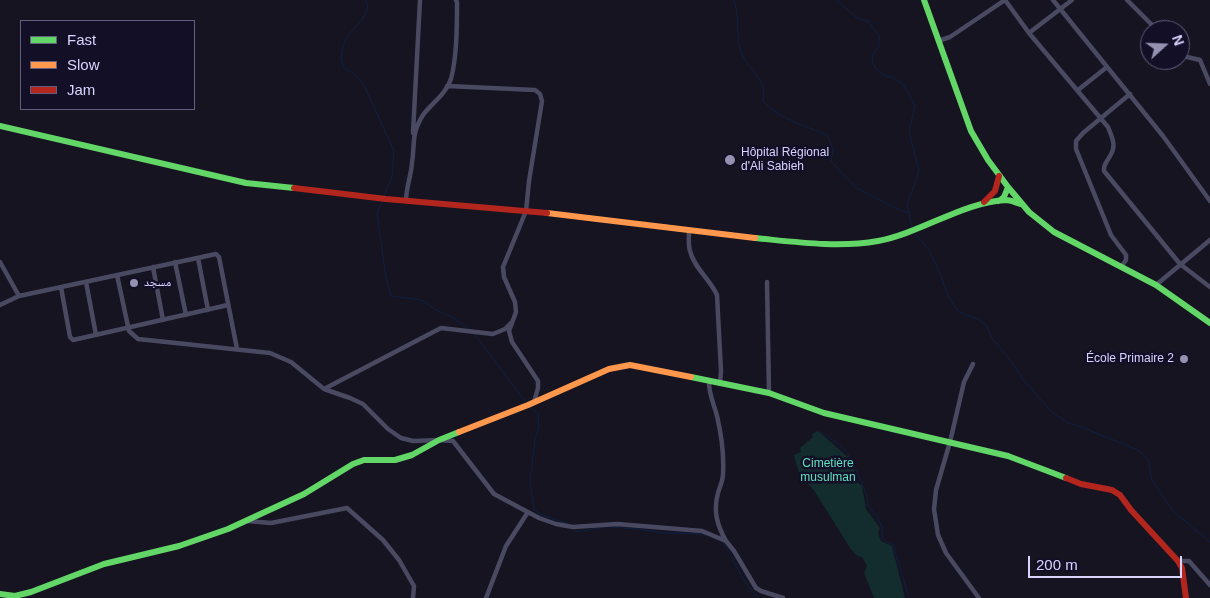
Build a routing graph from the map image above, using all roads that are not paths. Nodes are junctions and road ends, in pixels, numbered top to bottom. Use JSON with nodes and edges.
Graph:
{"nodes":[{"id":1,"x":420,"y":0,"type":"edge"},
{"id":2,"x":456,"y":0,"type":"edge"},
{"id":3,"x":924,"y":0,"type":"edge"},
{"id":4,"x":1005,"y":0,"type":"edge"},
{"id":5,"x":1053,"y":0,"type":"edge"},
{"id":6,"x":1072,"y":0,"type":"edge"},
{"id":7,"x":1127,"y":0,"type":"edge"},
{"id":8,"x":1060,"y":10,"type":"junction"},
{"id":9,"x":1147,"y":20,"type":"edge"},
{"id":10,"x":1029,"y":33,"type":"junction"},
{"id":11,"x":938,"y":41,"type":"junction"},
{"id":12,"x":1190,"y":58,"type":"edge"},
{"id":13,"x":1107,"y":67,"type":"junction"},
{"id":14,"x":1210,"y":84,"type":"edge"},
{"id":15,"x":447,"y":86,"type":"junction"},
{"id":16,"x":1078,"y":90,"type":"junction"},
{"id":17,"x":1130,"y":94,"type":"junction"},
{"id":18,"x":1100,"y":117,"type":"junction"},
{"id":19,"x":0,"y":126,"type":"edge"},
{"id":20,"x":413,"y":134,"type":"junction"},
{"id":21,"x":999,"y":176,"type":"junction"},
{"id":22,"x":1008,"y":187,"type":"junction"},
{"id":23,"x":406,"y":201,"type":"junction"},
{"id":24,"x":998,"y":201,"type":"junction"},
{"id":25,"x":1210,"y":201,"type":"edge"},
{"id":26,"x":981,"y":204,"type":"junction"},
{"id":27,"x":1021,"y":204,"type":"junction"},
{"id":28,"x":526,"y":211,"type":"junction"},
{"id":29,"x":689,"y":231,"type":"junction"},
{"id":30,"x":1210,"y":240,"type":"edge"},
{"id":31,"x":198,"y":258,"type":"junction"},
{"id":32,"x":0,"y":262,"type":"edge"},
{"id":33,"x":175,"y":262,"type":"junction"},
{"id":34,"x":1180,"y":264,"type":"junction"},
{"id":35,"x":152,"y":267,"type":"junction"},
{"id":36,"x":1121,"y":267,"type":"junction"},
{"id":37,"x":117,"y":275,"type":"junction"},
{"id":38,"x":86,"y":282,"type":"junction"},
{"id":39,"x":767,"y":282,"type":"dead end"},
{"id":40,"x":1156,"y":285,"type":"junction"},
{"id":41,"x":61,"y":287,"type":"junction"},
{"id":42,"x":1210,"y":287,"type":"edge"},
{"id":43,"x":19,"y":296,"type":"junction"},
{"id":44,"x":0,"y":305,"type":"edge"},
{"id":45,"x":228,"y":305,"type":"junction"},
{"id":46,"x":208,"y":310,"type":"junction"},
{"id":47,"x":186,"y":315,"type":"junction"},
{"id":48,"x":163,"y":320,"type":"junction"},
{"id":49,"x":512,"y":322,"type":"junction"},
{"id":50,"x":1210,"y":323,"type":"edge"},
{"id":51,"x":128,"y":328,"type":"junction"},
{"id":52,"x":96,"y":334,"type":"junction"},
{"id":53,"x":237,"y":349,"type":"junction"},
{"id":54,"x":973,"y":364,"type":"dead end"},
{"id":55,"x":709,"y":382,"type":"junction"},
{"id":56,"x":720,"y":384,"type":"junction"},
{"id":57,"x":324,"y":389,"type":"junction"},
{"id":58,"x":769,"y":393,"type":"junction"},
{"id":59,"x":534,"y":402,"type":"junction"},
{"id":60,"x":439,"y":440,"type":"junction"},
{"id":61,"x":950,"y":442,"type":"junction"},
{"id":62,"x":528,"y":512,"type":"junction"},
{"id":63,"x":245,"y":521,"type":"junction"},
{"id":64,"x":726,"y":541,"type":"junction"},
{"id":65,"x":1178,"y":561,"type":"junction"},
{"id":66,"x":1210,"y":585,"type":"edge"},
{"id":67,"x":0,"y":594,"type":"edge"},
{"id":68,"x":413,"y":598,"type":"edge"},
{"id":69,"x":486,"y":598,"type":"edge"},
{"id":70,"x":783,"y":598,"type":"edge"},
{"id":71,"x":979,"y":598,"type":"edge"},
{"id":72,"x":1186,"y":598,"type":"edge"}],
"edges":[{"from":1,"to":20,"type":"street"},
{"from":2,"to":15,"type":"street"},
{"from":3,"to":11,"type":"main road"},
{"from":4,"to":10,"type":"street"},
{"from":4,"to":11,"type":"street"},
{"from":5,"to":8,"type":"street"},
{"from":6,"to":8,"type":"street"},
{"from":7,"to":9,"type":"street"},
{"from":8,"to":10,"type":"street"},
{"from":8,"to":13,"type":"street"},
{"from":10,"to":16,"type":"street"},
{"from":11,"to":21,"type":"main road"},
{"from":12,"to":14,"type":"street"},
{"from":13,"to":16,"type":"street"},
{"from":13,"to":17,"type":"street"},
{"from":15,"to":20,"type":"street"},
{"from":15,"to":28,"type":"street"},
{"from":16,"to":18,"type":"street"},
{"from":17,"to":18,"type":"street"},
{"from":17,"to":25,"type":"street"},
{"from":18,"to":34,"type":"street"},
{"from":18,"to":36,"type":"street"},
{"from":19,"to":23,"type":"main road"},
{"from":20,"to":23,"type":"street"},
{"from":21,"to":22,"type":"main road"},
{"from":21,"to":26,"type":"main road"},
{"from":22,"to":24,"type":"main road"},
{"from":22,"to":27,"type":"main road"},
{"from":23,"to":28,"type":"main road"},
{"from":24,"to":26,"type":"main road"},
{"from":24,"to":27,"type":"main road"},
{"from":26,"to":29,"type":"main road"},
{"from":27,"to":36,"type":"main road"},
{"from":28,"to":29,"type":"main road"},
{"from":28,"to":49,"type":"street"},
{"from":29,"to":56,"type":"street"},
{"from":30,"to":34,"type":"street"},
{"from":31,"to":33,"type":"street"},
{"from":31,"to":45,"type":"street"},
{"from":31,"to":46,"type":"street"},
{"from":32,"to":43,"type":"street"},
{"from":33,"to":35,"type":"street"},
{"from":33,"to":47,"type":"street"},
{"from":34,"to":40,"type":"street"},
{"from":34,"to":42,"type":"street"},
{"from":35,"to":37,"type":"street"},
{"from":35,"to":48,"type":"street"},
{"from":36,"to":40,"type":"main road"},
{"from":37,"to":38,"type":"street"},
{"from":37,"to":51,"type":"street"},
{"from":38,"to":41,"type":"street"},
{"from":38,"to":52,"type":"street"},
{"from":39,"to":58,"type":"street"},
{"from":40,"to":50,"type":"main road"},
{"from":41,"to":43,"type":"street"},
{"from":41,"to":52,"type":"street"},
{"from":43,"to":44,"type":"street"},
{"from":45,"to":46,"type":"street"},
{"from":45,"to":53,"type":"street"},
{"from":46,"to":47,"type":"street"},
{"from":47,"to":48,"type":"street"},
{"from":48,"to":51,"type":"street"},
{"from":49,"to":57,"type":"street"},
{"from":49,"to":59,"type":"street"},
{"from":51,"to":52,"type":"street"},
{"from":51,"to":53,"type":"street"},
{"from":53,"to":57,"type":"street"},
{"from":54,"to":61,"type":"street"},
{"from":55,"to":56,"type":"main road"},
{"from":55,"to":59,"type":"main road"},
{"from":55,"to":64,"type":"street"},
{"from":56,"to":58,"type":"main road"},
{"from":57,"to":60,"type":"street"},
{"from":58,"to":61,"type":"main road"},
{"from":59,"to":60,"type":"main road"},
{"from":60,"to":62,"type":"street"},
{"from":60,"to":63,"type":"main road"},
{"from":61,"to":65,"type":"main road"},
{"from":61,"to":71,"type":"street"},
{"from":62,"to":64,"type":"street"},
{"from":62,"to":69,"type":"street"},
{"from":63,"to":67,"type":"main road"},
{"from":63,"to":68,"type":"street"},
{"from":64,"to":70,"type":"street"},
{"from":65,"to":66,"type":"street"},
{"from":65,"to":72,"type":"main road"}]}
